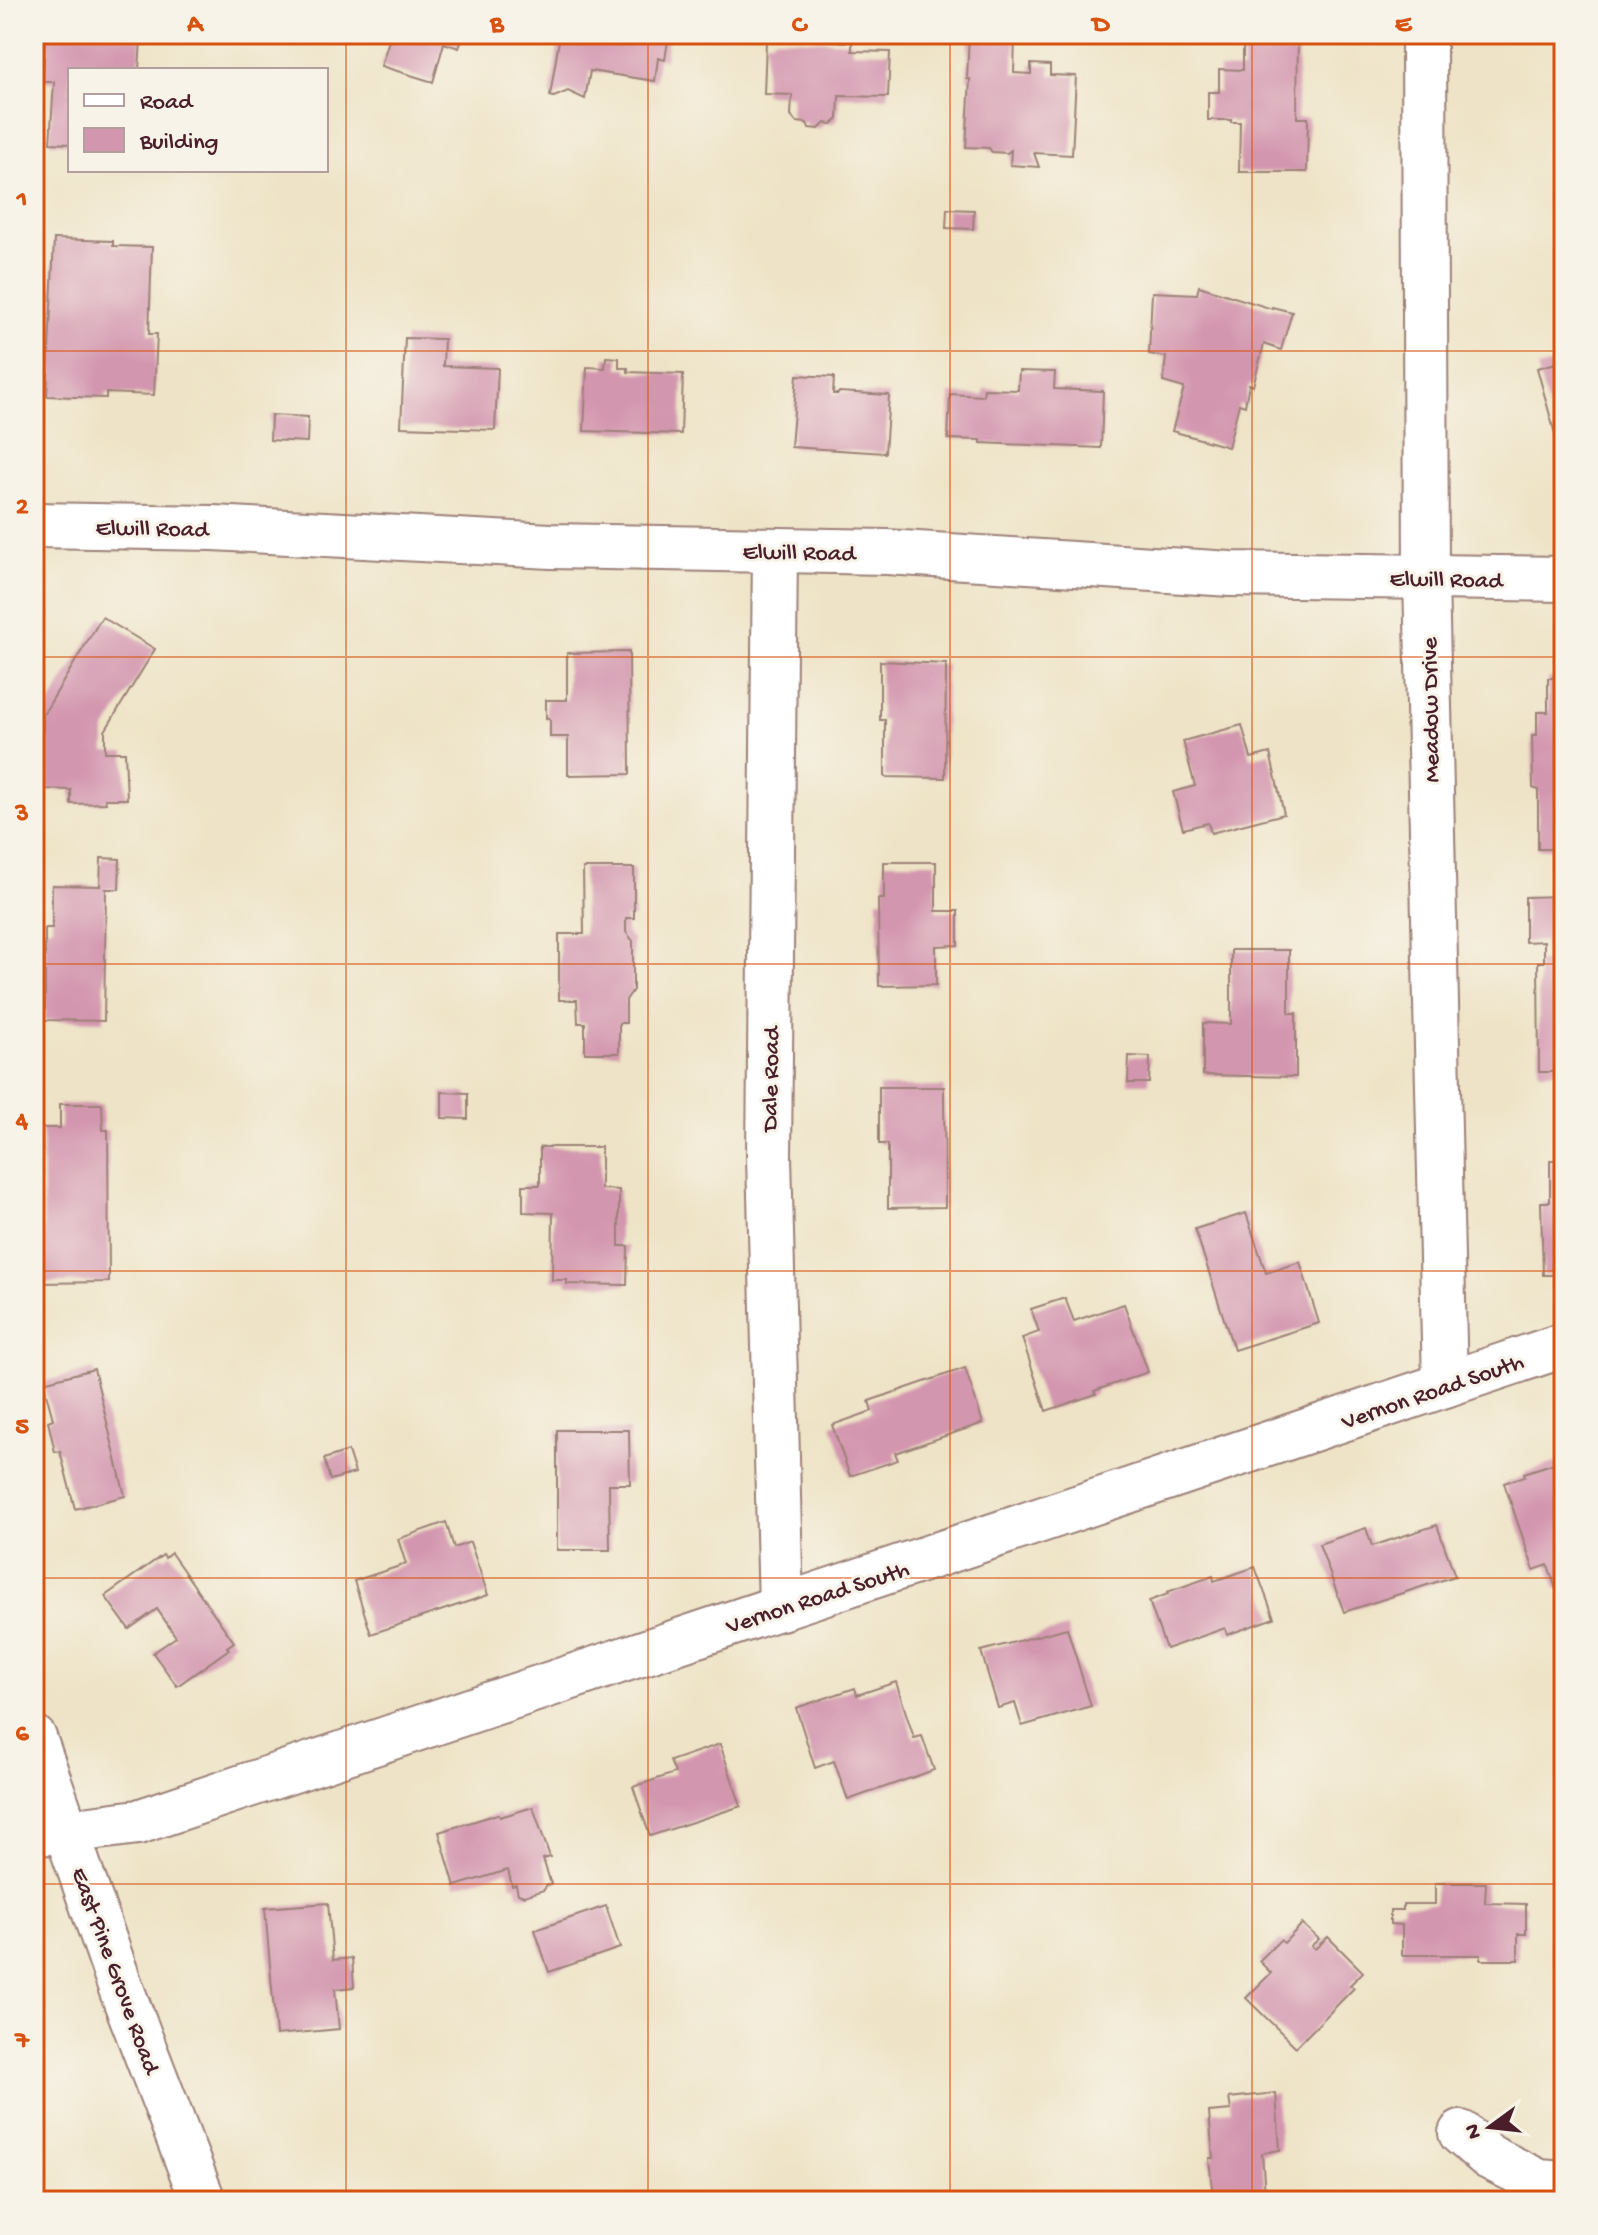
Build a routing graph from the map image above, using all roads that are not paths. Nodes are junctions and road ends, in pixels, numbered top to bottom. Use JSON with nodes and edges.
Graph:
{"nodes":[{"id":1,"x":1424,"y":34,"type":"edge"},
{"id":2,"x":34,"y":525,"type":"edge"},
{"id":3,"x":775,"y":550,"type":"junction"},
{"id":4,"x":1426,"y":578,"type":"junction"},
{"id":5,"x":1564,"y":579,"type":"edge"},
{"id":6,"x":1564,"y":1345,"type":"edge"},
{"id":7,"x":1445,"y":1385,"type":"junction"},
{"id":8,"x":781,"y":1608,"type":"junction"},
{"id":9,"x":34,"y":1738,"type":"edge"},
{"id":10,"x":50,"y":1832,"type":"edge"},
{"id":11,"x":1461,"y":2133,"type":"dead end"},
{"id":12,"x":1564,"y":2184,"type":"edge"},
{"id":13,"x":203,"y":2201,"type":"edge"}],
"edges":[{"from":1,"to":4,"type":"street","name":"Meadow Drive"},
{"from":2,"to":3,"type":"street","name":"Elwill Road"},
{"from":3,"to":4,"type":"street","name":"Elwill Road"},
{"from":3,"to":8,"type":"street","name":"Dale Road"},
{"from":4,"to":5,"type":"street","name":"Elwill Road"},
{"from":4,"to":7,"type":"street","name":"Meadow Drive"},
{"from":6,"to":7,"type":"street","name":"Vernon Road South"},
{"from":7,"to":8,"type":"street","name":"Vernon Road South"},
{"from":8,"to":10,"type":"street","name":"Vernon Road South"},
{"from":9,"to":10,"type":"street","name":"East Pine Grove Road"},
{"from":10,"to":13,"type":"street","name":"East Pine Grove Road"},
{"from":11,"to":12,"type":"street"}]}
